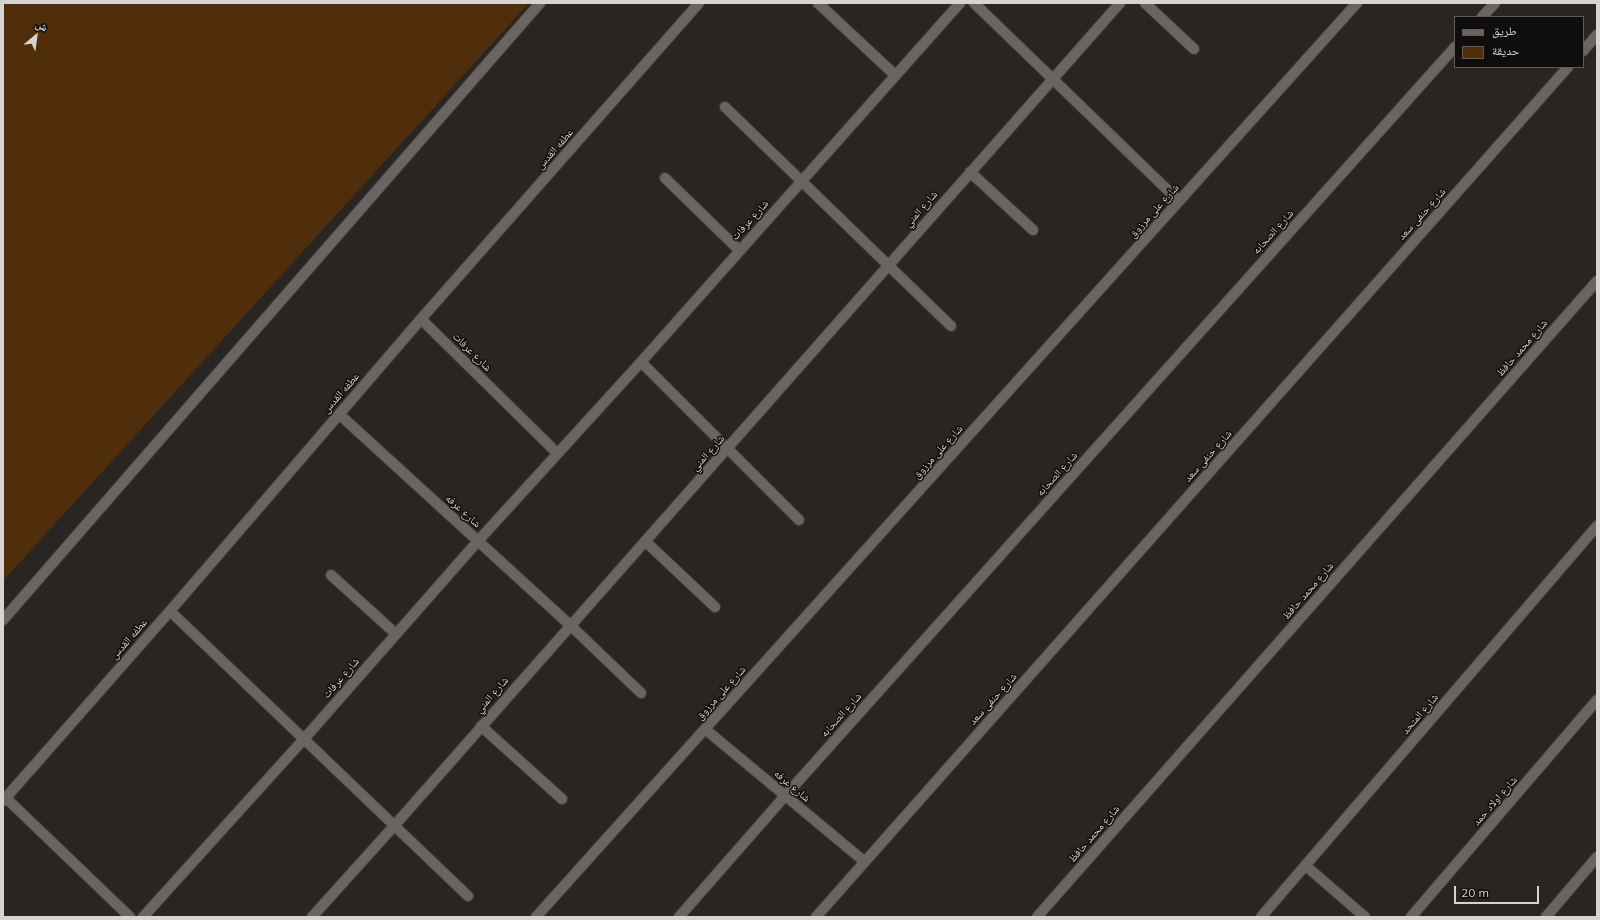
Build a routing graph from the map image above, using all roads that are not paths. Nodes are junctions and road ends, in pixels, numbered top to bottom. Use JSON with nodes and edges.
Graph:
{"nodes":[{"id":1,"x":540,"y":3,"type":"edge"},
{"id":2,"x":700,"y":3,"type":"edge"},
{"id":3,"x":818,"y":3,"type":"edge"},
{"id":4,"x":960,"y":3,"type":"edge"},
{"id":5,"x":974,"y":3,"type":"edge"},
{"id":6,"x":1120,"y":3,"type":"edge"},
{"id":7,"x":1145,"y":3,"type":"edge"},
{"id":8,"x":1357,"y":3,"type":"edge"},
{"id":9,"x":1495,"y":3,"type":"edge"},
{"id":10,"x":1483,"y":16,"type":"edge"},
{"id":11,"x":1597,"y":35,"type":"edge"},
{"id":12,"x":1454,"y":48,"type":"edge"},
{"id":13,"x":1194,"y":49,"type":"dead end"},
{"id":14,"x":1584,"y":50,"type":"edge"},
{"id":15,"x":1567,"y":68,"type":"edge"},
{"id":16,"x":895,"y":75,"type":"junction"},
{"id":17,"x":1053,"y":79,"type":"junction"},
{"id":18,"x":725,"y":107,"type":"dead end"},
{"id":19,"x":970,"y":172,"type":"junction"},
{"id":20,"x":665,"y":178,"type":"dead end"},
{"id":21,"x":801,"y":180,"type":"junction"},
{"id":22,"x":1179,"y":202,"type":"junction"},
{"id":23,"x":1033,"y":230,"type":"dead end"},
{"id":24,"x":740,"y":250,"type":"junction"},
{"id":25,"x":888,"y":265,"type":"junction"},
{"id":26,"x":1597,"y":281,"type":"edge"},
{"id":27,"x":421,"y":319,"type":"junction"},
{"id":28,"x":951,"y":326,"type":"dead end"},
{"id":29,"x":640,"y":362,"type":"junction"},
{"id":30,"x":339,"y":414,"type":"junction"},
{"id":31,"x":727,"y":449,"type":"junction"},
{"id":32,"x":557,"y":453,"type":"junction"},
{"id":33,"x":799,"y":520,"type":"dead end"},
{"id":34,"x":1597,"y":526,"type":"edge"},
{"id":35,"x":478,"y":541,"type":"junction"},
{"id":36,"x":645,"y":541,"type":"junction"},
{"id":37,"x":331,"y":575,"type":"dead end"},
{"id":38,"x":715,"y":607,"type":"dead end"},
{"id":39,"x":170,"y":611,"type":"junction"},
{"id":40,"x":3,"y":620,"type":"edge"},
{"id":41,"x":570,"y":625,"type":"junction"},
{"id":42,"x":396,"y":634,"type":"junction"},
{"id":43,"x":641,"y":693,"type":"dead end"},
{"id":44,"x":1597,"y":700,"type":"edge"},
{"id":45,"x":481,"y":726,"type":"junction"},
{"id":46,"x":705,"y":729,"type":"junction"},
{"id":47,"x":304,"y":739,"type":"junction"},
{"id":48,"x":786,"y":796,"type":"junction"},
{"id":49,"x":4,"y":799,"type":"edge"},
{"id":50,"x":562,"y":799,"type":"dead end"},
{"id":51,"x":394,"y":826,"type":"junction"},
{"id":52,"x":1597,"y":857,"type":"edge"},
{"id":53,"x":865,"y":862,"type":"junction"},
{"id":54,"x":1306,"y":866,"type":"junction"},
{"id":55,"x":468,"y":896,"type":"dead end"},
{"id":56,"x":130,"y":917,"type":"edge"},
{"id":57,"x":143,"y":917,"type":"edge"},
{"id":58,"x":312,"y":917,"type":"edge"},
{"id":59,"x":536,"y":917,"type":"edge"},
{"id":60,"x":679,"y":917,"type":"edge"},
{"id":61,"x":816,"y":917,"type":"edge"},
{"id":62,"x":1037,"y":917,"type":"edge"},
{"id":63,"x":1261,"y":917,"type":"edge"},
{"id":64,"x":1365,"y":917,"type":"edge"},
{"id":65,"x":1411,"y":917,"type":"edge"},
{"id":66,"x":1546,"y":917,"type":"edge"}],
"edges":[{"from":1,"to":40,"type":"street"},
{"from":2,"to":27,"type":"street","name":"عطفه القدس"},
{"from":3,"to":16,"type":"street"},
{"from":4,"to":16,"type":"street","name":"شارع عرفات"},
{"from":5,"to":17,"type":"street"},
{"from":6,"to":17,"type":"street","name":"شارع المني"},
{"from":7,"to":13,"type":"street"},
{"from":8,"to":22,"type":"street","name":"شارع على مرزوق"},
{"from":9,"to":10,"type":"street"},
{"from":11,"to":14,"type":"street"},
{"from":12,"to":48,"type":"street","name":"شارع الصحابه"},
{"from":15,"to":53,"type":"street","name":"شارع حنفى سعد"},
{"from":16,"to":21,"type":"street","name":"شارع عرفات"},
{"from":17,"to":19,"type":"street","name":"شارع المني"},
{"from":17,"to":22,"type":"street"},
{"from":18,"to":21,"type":"street"},
{"from":19,"to":23,"type":"street"},
{"from":19,"to":25,"type":"street","name":"شارع المني"},
{"from":20,"to":24,"type":"street"},
{"from":21,"to":24,"type":"street","name":"شارع عرفات"},
{"from":21,"to":25,"type":"street"},
{"from":22,"to":46,"type":"street","name":"شارع على مرزوق"},
{"from":24,"to":29,"type":"street","name":"شارع عرفات"},
{"from":25,"to":28,"type":"street"},
{"from":25,"to":31,"type":"street","name":"شارع المني"},
{"from":26,"to":62,"type":"street","name":"شارع محمد حافظ"},
{"from":27,"to":30,"type":"street","name":"عطفه القدس"},
{"from":27,"to":32,"type":"street","name":"شارع عرفات"},
{"from":29,"to":31,"type":"street"},
{"from":29,"to":32,"type":"street","name":"شارع عرفات"},
{"from":30,"to":35,"type":"street","name":"شارع عرفه"},
{"from":30,"to":39,"type":"street","name":"عطفه القدس"},
{"from":31,"to":33,"type":"street"},
{"from":31,"to":36,"type":"street","name":"شارع المني"},
{"from":32,"to":35,"type":"street","name":"شارع عرفات"},
{"from":34,"to":54,"type":"street","name":"شارع المتحد"},
{"from":35,"to":41,"type":"street","name":"شارع عرفه"},
{"from":35,"to":42,"type":"street","name":"شارع عرفات"},
{"from":36,"to":38,"type":"street"},
{"from":36,"to":41,"type":"street","name":"شارع المني"},
{"from":37,"to":42,"type":"street"},
{"from":39,"to":47,"type":"street"},
{"from":39,"to":49,"type":"street","name":"عطفه القدس"},
{"from":41,"to":43,"type":"street","name":"شارع عرفه"},
{"from":41,"to":45,"type":"street","name":"شارع المني"},
{"from":42,"to":47,"type":"street","name":"شارع عرفات"},
{"from":44,"to":65,"type":"street","name":"شارع اولاد حمد"},
{"from":45,"to":50,"type":"street"},
{"from":45,"to":51,"type":"street","name":"شارع المني"},
{"from":46,"to":48,"type":"street","name":"شارع عرفه"},
{"from":46,"to":59,"type":"street","name":"شارع على مرزوق"},
{"from":47,"to":51,"type":"street"},
{"from":47,"to":57,"type":"street","name":"شارع عرفات"},
{"from":48,"to":53,"type":"street","name":"شارع عرفه"},
{"from":48,"to":60,"type":"street","name":"شارع الصحابه"},
{"from":49,"to":56,"type":"street"},
{"from":51,"to":55,"type":"street"},
{"from":51,"to":58,"type":"street","name":"شارع المني"},
{"from":52,"to":66,"type":"street"},
{"from":53,"to":61,"type":"street","name":"شارع حنفى سعد"},
{"from":54,"to":63,"type":"street","name":"شارع المتحد"},
{"from":54,"to":64,"type":"street"}]}
